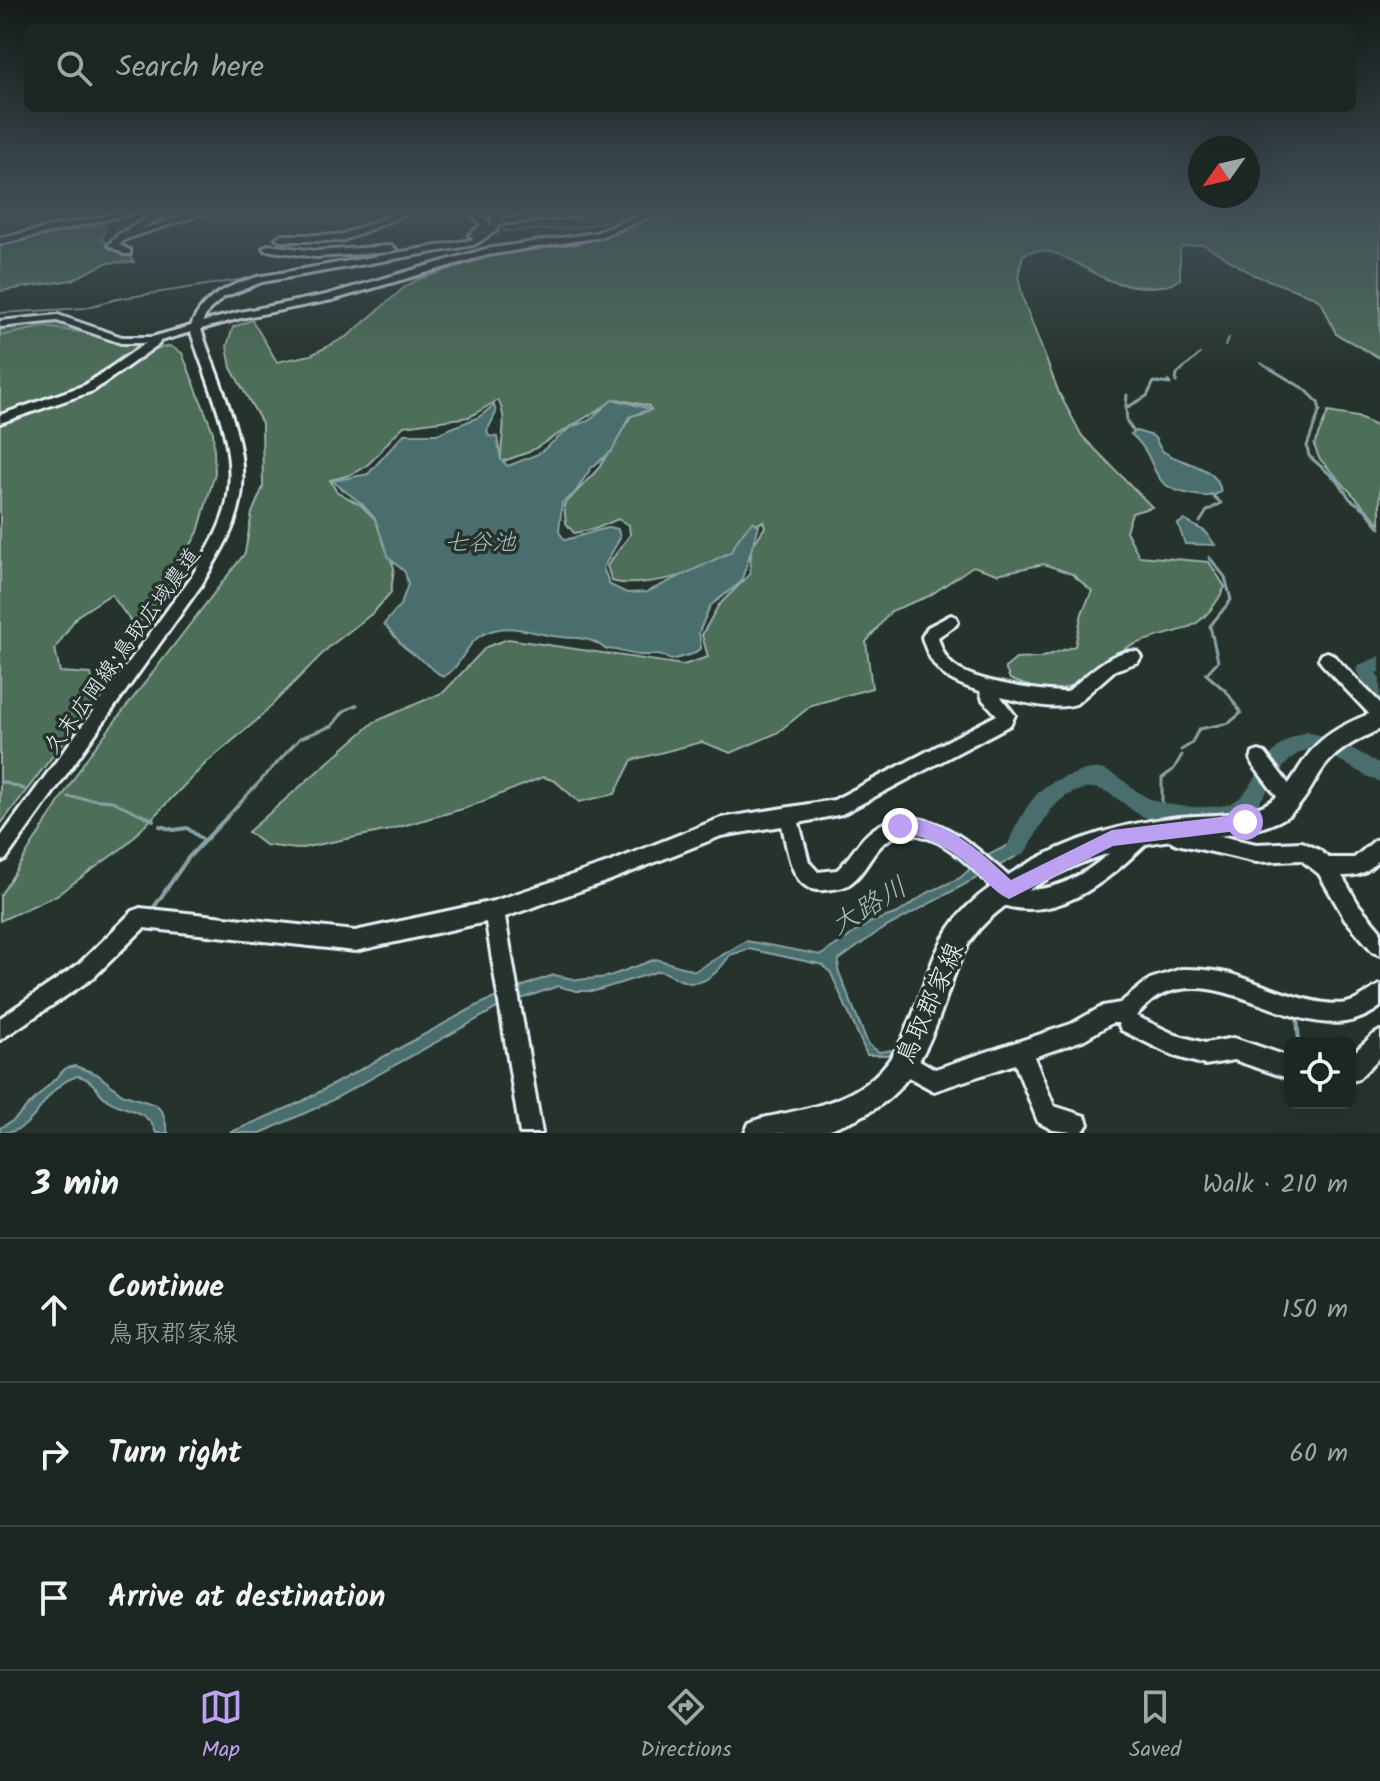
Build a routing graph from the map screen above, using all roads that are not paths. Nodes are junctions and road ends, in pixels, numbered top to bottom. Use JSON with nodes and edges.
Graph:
{"nodes":[{"id":1,"x":347,"y":266,"type":"edge"},
{"id":2,"x":439,"y":266,"type":"edge"},
{"id":3,"x":0,"y":324,"type":"edge"},
{"id":4,"x":195,"y":328,"type":"junction"},
{"id":5,"x":164,"y":337,"type":"junction"},
{"id":6,"x":0,"y":419,"type":"edge"},
{"id":7,"x":951,"y":621,"type":"dead end"},
{"id":8,"x":1133,"y":657,"type":"dead end"},
{"id":9,"x":1327,"y":659,"type":"dead end"},
{"id":10,"x":987,"y":685,"type":"junction"},
{"id":11,"x":1380,"y":716,"type":"edge"},
{"id":12,"x":1259,"y":759,"type":"dead end"},
{"id":13,"x":1291,"y":801,"type":"junction"},
{"id":14,"x":789,"y":817,"type":"junction"},
{"id":15,"x":1152,"y":832,"type":"junction"},
{"id":16,"x":1380,"y":847,"type":"edge"},
{"id":17,"x":0,"y":853,"type":"edge"},
{"id":18,"x":1326,"y":867,"type":"junction"},
{"id":19,"x":1005,"y":892,"type":"junction"},
{"id":20,"x":494,"y":911,"type":"junction"},
{"id":21,"x":1380,"y":945,"type":"edge"},
{"id":22,"x":1376,"y":1004,"type":"edge"},
{"id":23,"x":1124,"y":1013,"type":"junction"},
{"id":24,"x":0,"y":1030,"type":"edge"},
{"id":25,"x":1380,"y":1042,"type":"edge"},
{"id":26,"x":1021,"y":1051,"type":"junction"},
{"id":27,"x":907,"y":1064,"type":"junction"},
{"id":28,"x":1356,"y":1065,"type":"edge"},
{"id":29,"x":1284,"y":1066,"type":"edge"},
{"id":30,"x":1077,"y":1124,"type":"dead end"},
{"id":31,"x":818,"y":1126,"type":"edge"},
{"id":32,"x":531,"y":1133,"type":"edge"},
{"id":33,"x":759,"y":1133,"type":"edge"}],
"edges":[{"from":1,"to":4,"type":"street"},
{"from":2,"to":4,"type":"street"},
{"from":3,"to":5,"type":"street"},
{"from":4,"to":5,"type":"street"},
{"from":4,"to":17,"type":"street","name":"久末広岡線;鳥取広域農道"},
{"from":5,"to":6,"type":"street"},
{"from":7,"to":10,"type":"street"},
{"from":8,"to":10,"type":"street"},
{"from":9,"to":11,"type":"street"},
{"from":10,"to":14,"type":"street"},
{"from":11,"to":13,"type":"main road","name":"鳥取郡家線"},
{"from":12,"to":13,"type":"street"},
{"from":13,"to":15,"type":"main road","name":"鳥取郡家線"},
{"from":14,"to":19,"type":"street"},
{"from":14,"to":20,"type":"street"},
{"from":15,"to":18,"type":"street"},
{"from":15,"to":19,"type":"main road","name":"鳥取郡家線"},
{"from":16,"to":18,"type":"street"},
{"from":18,"to":21,"type":"street"},
{"from":19,"to":27,"type":"main road","name":"鳥取郡家線"},
{"from":20,"to":24,"type":"street"},
{"from":20,"to":32,"type":"street"},
{"from":22,"to":23,"type":"street"},
{"from":23,"to":26,"type":"street"},
{"from":23,"to":29,"type":"street"},
{"from":25,"to":28,"type":"street"},
{"from":26,"to":27,"type":"street"},
{"from":26,"to":30,"type":"street"},
{"from":27,"to":31,"type":"main road","name":"鳥取郡家線"},
{"from":31,"to":33,"type":"main road","name":"鳥取郡家線"}]}
